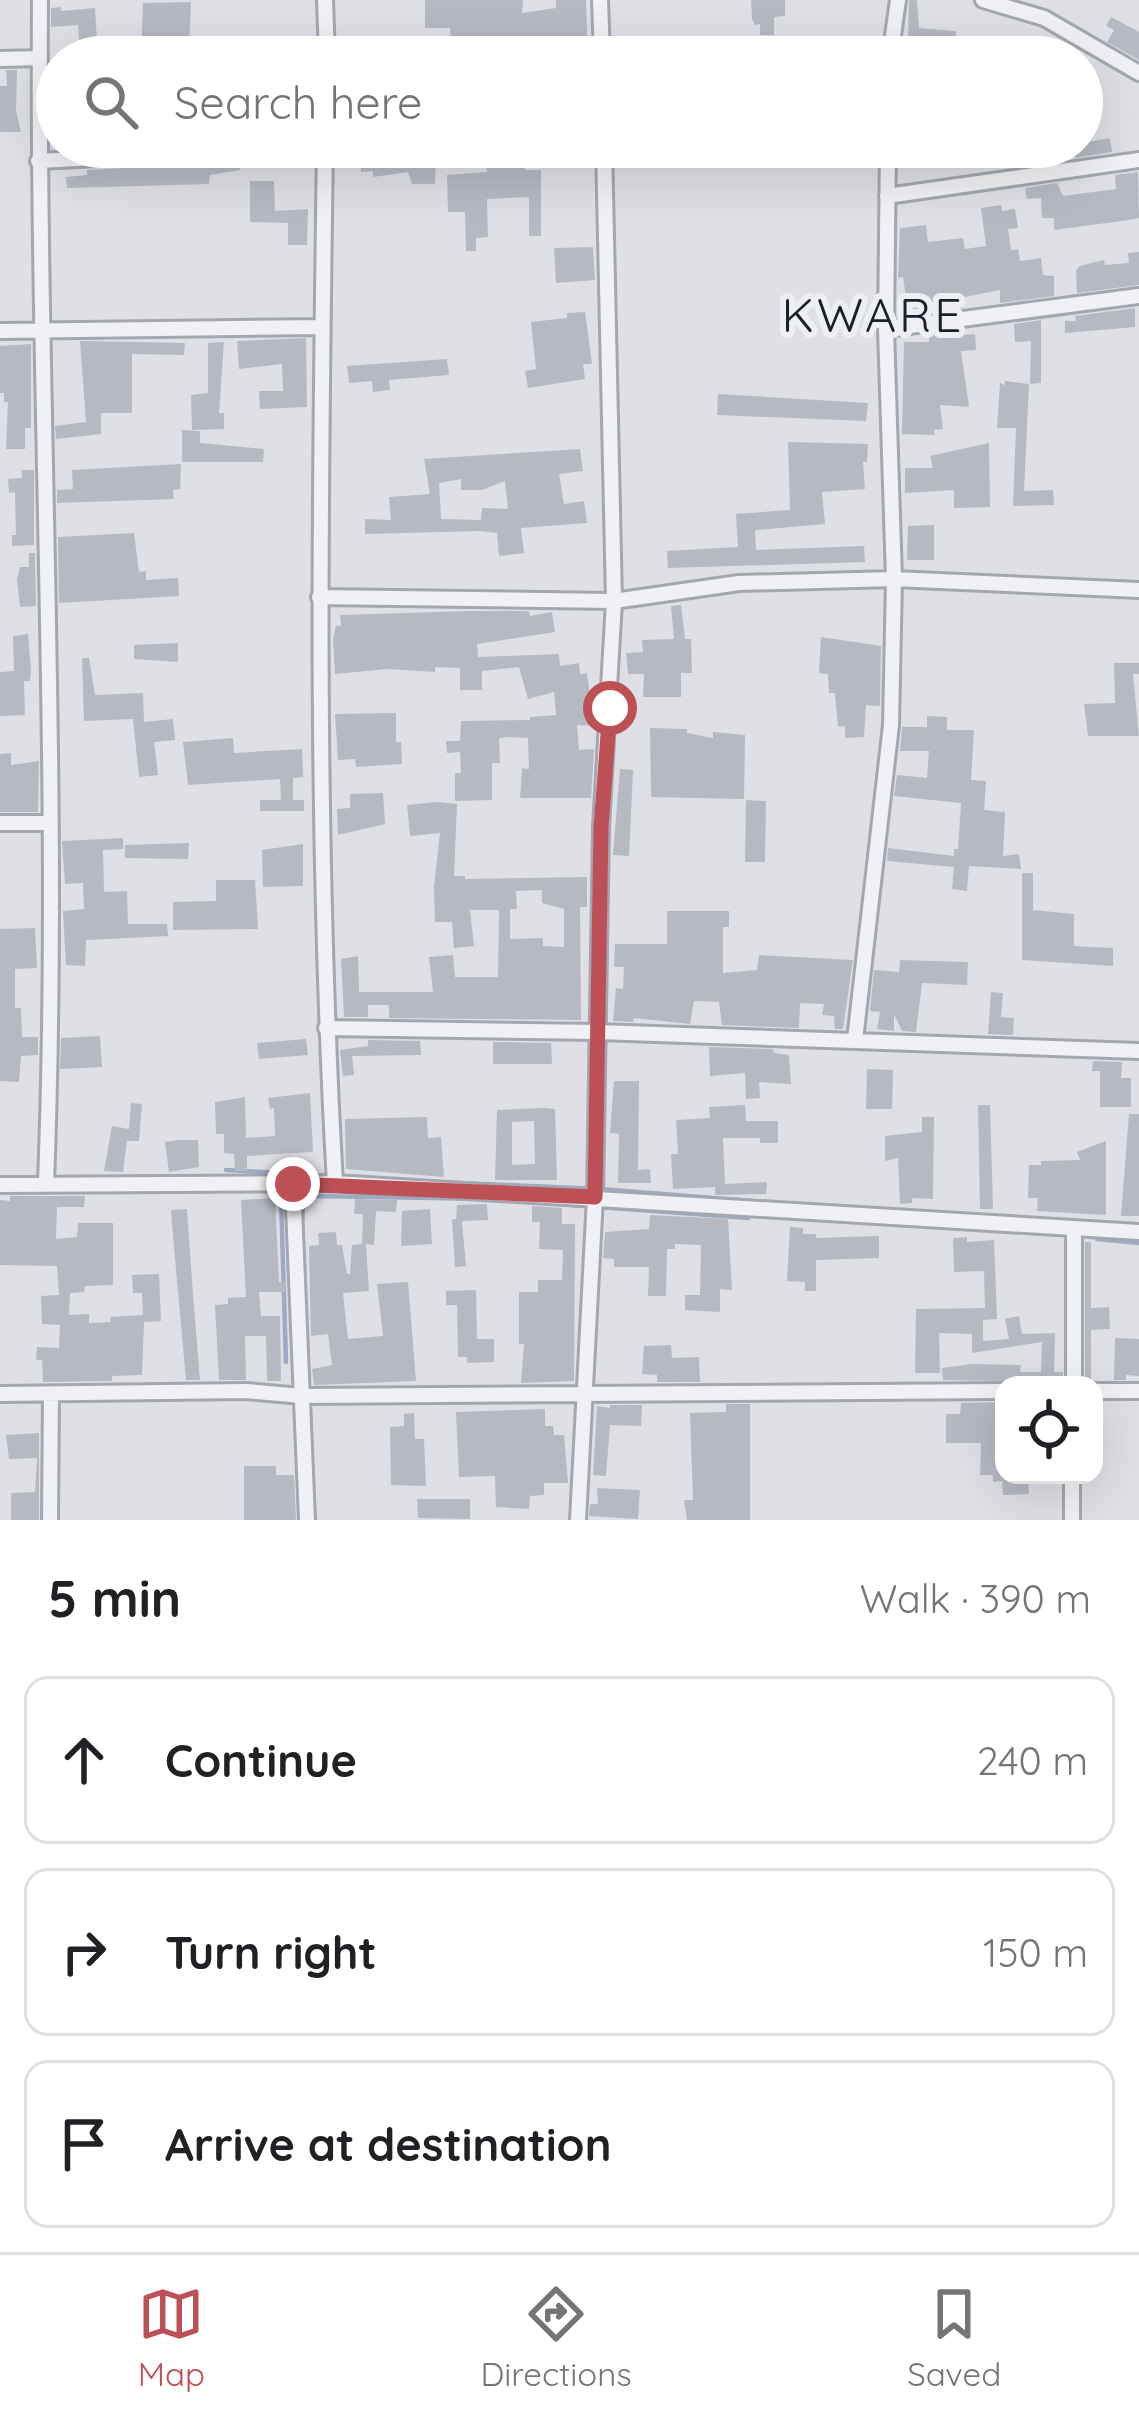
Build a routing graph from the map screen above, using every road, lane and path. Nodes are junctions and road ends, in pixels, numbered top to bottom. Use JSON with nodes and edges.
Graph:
{"nodes":[{"id":1,"x":40,"y":0,"type":"edge"},
{"id":2,"x":325,"y":0,"type":"edge"},
{"id":3,"x":601,"y":0,"type":"edge"},
{"id":4,"x":898,"y":0,"type":"edge"},
{"id":5,"x":983,"y":0,"type":"edge"},
{"id":6,"x":40,"y":36,"type":"edge"},
{"id":7,"x":326,"y":36,"type":"edge"},
{"id":8,"x":602,"y":36,"type":"edge"},
{"id":9,"x":893,"y":36,"type":"edge"},
{"id":10,"x":1076,"y":36,"type":"edge"},
{"id":11,"x":1103,"y":52,"type":"edge"},
{"id":12,"x":36,"y":58,"type":"edge"},
{"id":13,"x":0,"y":59,"type":"edge"},
{"id":14,"x":1139,"y":73,"type":"edge"},
{"id":15,"x":1139,"y":160,"type":"edge"},
{"id":16,"x":1103,"y":165,"type":"edge"},
{"id":17,"x":38,"y":168,"type":"edge"},
{"id":18,"x":321,"y":168,"type":"edge"},
{"id":19,"x":604,"y":168,"type":"edge"},
{"id":20,"x":888,"y":168,"type":"edge"},
{"id":21,"x":1083,"y":168,"type":"edge"},
{"id":22,"x":887,"y":196,"type":"junction"},
{"id":23,"x":1139,"y":296,"type":"edge"},
{"id":24,"x":322,"y":327,"type":"junction"},
{"id":25,"x":886,"y":329,"type":"junction"},
{"id":26,"x":0,"y":331,"type":"edge"},
{"id":27,"x":40,"y":331,"type":"junction"},
{"id":28,"x":894,"y":579,"type":"junction"},
{"id":29,"x":1139,"y":590,"type":"edge"},
{"id":30,"x":319,"y":597,"type":"junction"},
{"id":31,"x":614,"y":601,"type":"junction"},
{"id":32,"x":0,"y":823,"type":"edge"},
{"id":33,"x":50,"y":823,"type":"junction"},
{"id":34,"x":326,"y":1028,"type":"junction"},
{"id":35,"x":598,"y":1032,"type":"junction"},
{"id":36,"x":855,"y":1040,"type":"junction"},
{"id":37,"x":1139,"y":1052,"type":"edge"},
{"id":38,"x":335,"y":1183,"type":"junction"},
{"id":39,"x":46,"y":1184,"type":"junction"},
{"id":40,"x":293,"y":1184,"type":"junction"},
{"id":41,"x":0,"y":1185,"type":"edge"},
{"id":42,"x":595,"y":1197,"type":"junction"},
{"id":43,"x":1074,"y":1228,"type":"junction"},
{"id":44,"x":1139,"y":1232,"type":"edge"},
{"id":45,"x":1074,"y":1376,"type":"edge"},
{"id":46,"x":584,"y":1391,"type":"junction"},
{"id":47,"x":995,"y":1391,"type":"edge"},
{"id":48,"x":1103,"y":1391,"type":"edge"},
{"id":49,"x":1139,"y":1391,"type":"edge"},
{"id":50,"x":0,"y":1394,"type":"edge"},
{"id":51,"x":52,"y":1394,"type":"junction"},
{"id":52,"x":302,"y":1396,"type":"junction"},
{"id":53,"x":1072,"y":1484,"type":"edge"},
{"id":54,"x":50,"y":1520,"type":"edge"},
{"id":55,"x":307,"y":1520,"type":"edge"},
{"id":56,"x":578,"y":1520,"type":"edge"},
{"id":57,"x":1072,"y":1520,"type":"edge"}],
"edges":[{"from":1,"to":6,"type":"street"},
{"from":2,"to":7,"type":"street"},
{"from":3,"to":8,"type":"street"},
{"from":4,"to":9,"type":"street"},
{"from":5,"to":10,"type":"street"},
{"from":11,"to":14,"type":"street"},
{"from":12,"to":13,"type":"street"},
{"from":15,"to":16,"type":"street"},
{"from":17,"to":27,"type":"street"},
{"from":18,"to":24,"type":"street"},
{"from":19,"to":31,"type":"street"},
{"from":20,"to":22,"type":"street"},
{"from":21,"to":22,"type":"street"},
{"from":22,"to":25,"type":"street"},
{"from":23,"to":25,"type":"street"},
{"from":24,"to":27,"type":"street"},
{"from":24,"to":30,"type":"street"},
{"from":25,"to":28,"type":"street"},
{"from":26,"to":27,"type":"street"},
{"from":27,"to":33,"type":"street"},
{"from":28,"to":29,"type":"street"},
{"from":28,"to":31,"type":"street"},
{"from":28,"to":36,"type":"street"},
{"from":30,"to":31,"type":"street"},
{"from":30,"to":34,"type":"street"},
{"from":31,"to":35,"type":"street"},
{"from":32,"to":33,"type":"street"},
{"from":33,"to":39,"type":"street"},
{"from":34,"to":35,"type":"street"},
{"from":34,"to":38,"type":"street"},
{"from":35,"to":36,"type":"street"},
{"from":35,"to":42,"type":"street"},
{"from":36,"to":37,"type":"street"},
{"from":38,"to":40,"type":"street"},
{"from":38,"to":42,"type":"street"},
{"from":39,"to":40,"type":"street"},
{"from":39,"to":41,"type":"street"},
{"from":40,"to":52,"type":"street"},
{"from":42,"to":43,"type":"street"},
{"from":42,"to":46,"type":"street"},
{"from":43,"to":44,"type":"street"},
{"from":43,"to":45,"type":"street"},
{"from":46,"to":47,"type":"street"},
{"from":46,"to":52,"type":"street"},
{"from":46,"to":56,"type":"street"},
{"from":48,"to":49,"type":"street"},
{"from":50,"to":51,"type":"street"},
{"from":51,"to":52,"type":"street"},
{"from":51,"to":54,"type":"street"},
{"from":52,"to":55,"type":"street"},
{"from":53,"to":57,"type":"street"}]}
